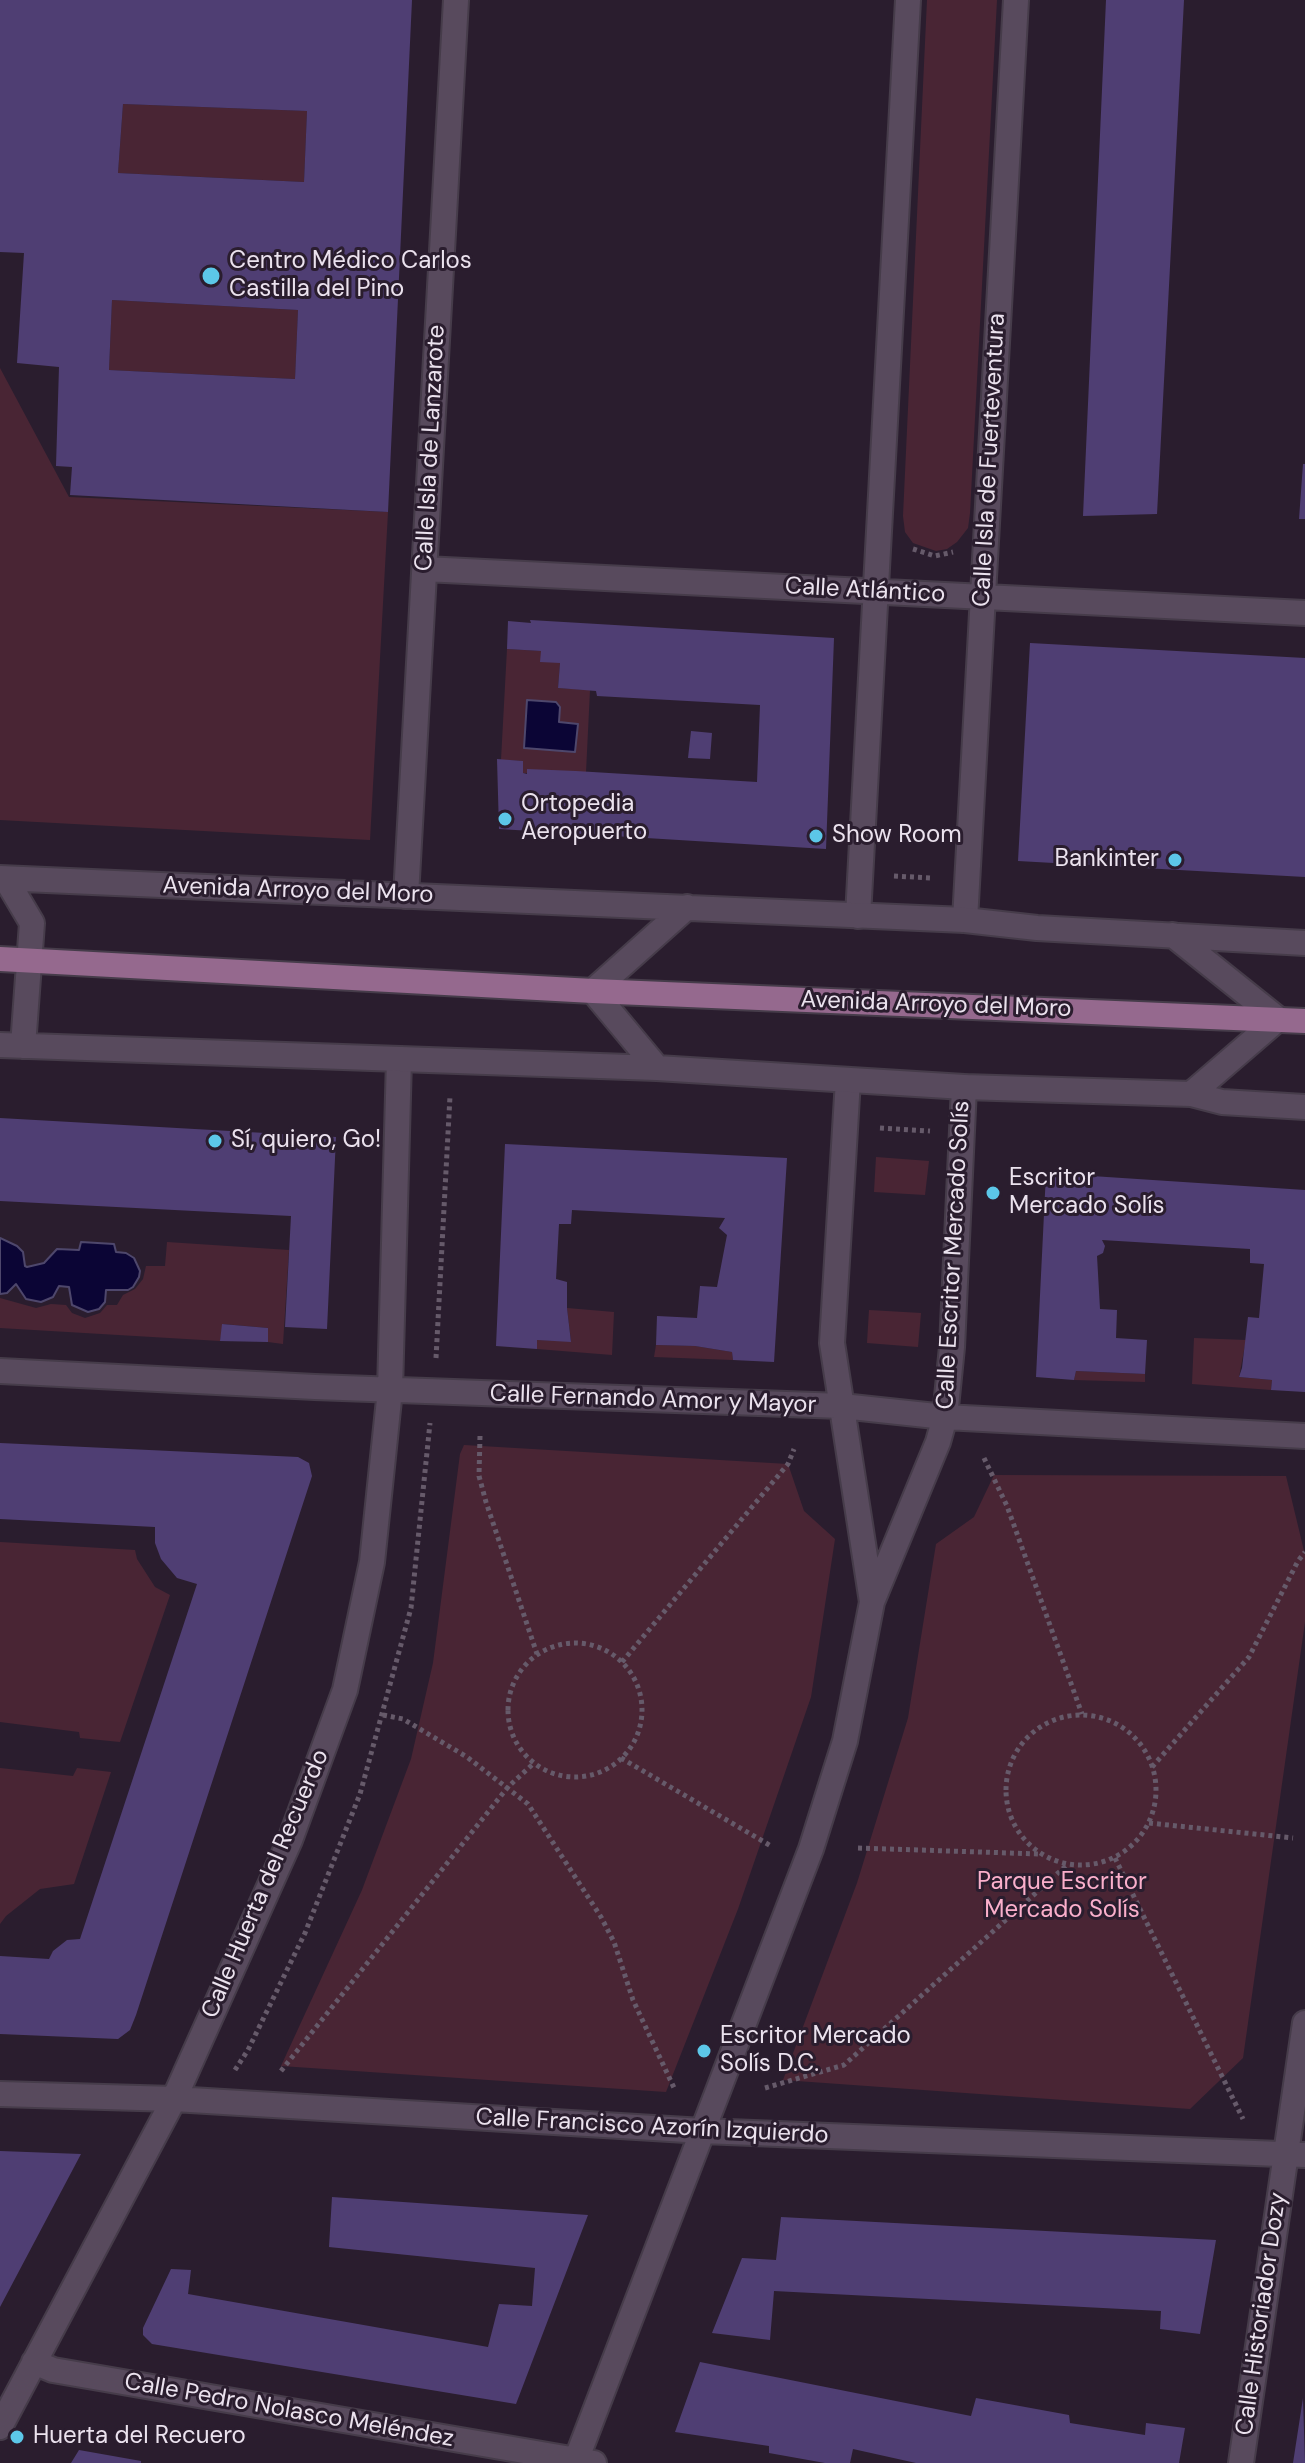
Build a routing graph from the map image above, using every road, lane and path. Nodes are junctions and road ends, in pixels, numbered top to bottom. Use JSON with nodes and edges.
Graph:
{"nodes":[{"id":1,"x":456,"y":0,"type":"edge"},
{"id":2,"x":908,"y":0,"type":"edge"},
{"id":3,"x":1016,"y":0,"type":"edge"},
{"id":4,"x":879,"y":530,"type":"junction"},
{"id":5,"x":986,"y":536,"type":"junction"},
{"id":6,"x":425,"y":569,"type":"junction"},
{"id":7,"x":876,"y":592,"type":"junction"},
{"id":8,"x":983,"y":597,"type":"junction"},
{"id":9,"x":1305,"y":613,"type":"edge"},
{"id":10,"x":3,"y":878,"type":"edge"},
{"id":11,"x":406,"y":896,"type":"junction"},
{"id":12,"x":687,"y":907,"type":"junction"},
{"id":13,"x":858,"y":916,"type":"junction"},
{"id":14,"x":965,"y":920,"type":"junction"},
{"id":15,"x":1173,"y":935,"type":"junction"},
{"id":16,"x":1305,"y":943,"type":"edge"},
{"id":17,"x":0,"y":959,"type":"edge"},
{"id":18,"x":29,"y":961,"type":"junction"},
{"id":19,"x":593,"y":991,"type":"junction"},
{"id":20,"x":1278,"y":1019,"type":"junction"},
{"id":21,"x":1305,"y":1021,"type":"edge"},
{"id":22,"x":12,"y":1045,"type":"edge"},
{"id":23,"x":399,"y":1059,"type":"junction"},
{"id":24,"x":657,"y":1068,"type":"junction"},
{"id":25,"x":848,"y":1080,"type":"junction"},
{"id":26,"x":964,"y":1087,"type":"junction"},
{"id":27,"x":1191,"y":1094,"type":"junction"},
{"id":28,"x":1305,"y":1107,"type":"edge"},
{"id":29,"x":0,"y":1371,"type":"edge"},
{"id":30,"x":390,"y":1390,"type":"junction"},
{"id":31,"x":842,"y":1406,"type":"junction"},
{"id":32,"x":945,"y":1417,"type":"junction"},
{"id":33,"x":480,"y":1436,"type":"dead end"},
{"id":34,"x":1305,"y":1436,"type":"edge"},
{"id":35,"x":794,"y":1449,"type":"dead end"},
{"id":36,"x":984,"y":1458,"type":"dead end"},
{"id":37,"x":1305,"y":1552,"type":"edge"},
{"id":38,"x":874,"y":1597,"type":"junction"},
{"id":39,"x":537,"y":1654,"type":"junction"},
{"id":40,"x":622,"y":1662,"type":"junction"},
{"id":41,"x":1082,"y":1714,"type":"junction"},
{"id":42,"x":383,"y":1715,"type":"dead end"},
{"id":43,"x":621,"y":1758,"type":"junction"},
{"id":44,"x":534,"y":1763,"type":"junction"},
{"id":45,"x":1152,"y":1767,"type":"junction"},
{"id":46,"x":508,"y":1787,"type":"junction"},
{"id":47,"x":1149,"y":1823,"type":"junction"},
{"id":48,"x":1293,"y":1838,"type":"dead end"},
{"id":49,"x":771,"y":1846,"type":"dead end"},
{"id":50,"x":858,"y":1848,"type":"dead end"},
{"id":51,"x":1040,"y":1854,"type":"junction"},
{"id":52,"x":1115,"y":1858,"type":"junction"},
{"id":53,"x":1067,"y":1865,"type":"junction"},
{"id":54,"x":1305,"y":2023,"type":"edge"},
{"id":55,"x":276,"y":2076,"type":"dead end"},
{"id":56,"x":765,"y":2088,"type":"dead end"},
{"id":57,"x":675,"y":2090,"type":"dead end"},
{"id":58,"x":0,"y":2094,"type":"edge"},
{"id":59,"x":174,"y":2099,"type":"junction"},
{"id":60,"x":1247,"y":2127,"type":"dead end"},
{"id":61,"x":703,"y":2131,"type":"junction"},
{"id":62,"x":1295,"y":2154,"type":"edge"},
{"id":63,"x":34,"y":2362,"type":"junction"},
{"id":64,"x":0,"y":2427,"type":"edge"},
{"id":65,"x":582,"y":2462,"type":"edge"},
{"id":66,"x":1241,"y":2463,"type":"edge"}],
"edges":[{"from":1,"to":6,"type":"street","name":"Calle Isla de Lanzarote"},
{"from":2,"to":4,"type":"street"},
{"from":3,"to":5,"type":"street","name":"Calle Isla de Fuerteventura"},
{"from":4,"to":5,"type":"path"},
{"from":4,"to":7,"type":"street"},
{"from":5,"to":8,"type":"street","name":"Calle Isla de Fuerteventura"},
{"from":6,"to":7,"type":"street","name":"Calle Atlántico"},
{"from":6,"to":11,"type":"street","name":"Calle Isla de Lanzarote"},
{"from":7,"to":8,"type":"street","name":"Calle Atlántico"},
{"from":7,"to":13,"type":"street"},
{"from":8,"to":9,"type":"street","name":"Calle Atlántico"},
{"from":8,"to":14,"type":"street","name":"Calle Isla de Fuerteventura"},
{"from":10,"to":11,"type":"street","name":"Avenida Arroyo del Moro"},
{"from":10,"to":18,"type":"street","name":"Avenida Arroyo del Moro"},
{"from":11,"to":12,"type":"street","name":"Avenida Arroyo del Moro"},
{"from":12,"to":13,"type":"street","name":"Avenida Arroyo del Moro"},
{"from":12,"to":19,"type":"street"},
{"from":13,"to":14,"type":"street","name":"Avenida Arroyo del Moro"},
{"from":14,"to":15,"type":"street","name":"Avenida Arroyo del Moro"},
{"from":15,"to":16,"type":"street","name":"Avenida Arroyo del Moro"},
{"from":15,"to":20,"type":"street"},
{"from":17,"to":18,"type":"main road","name":"Avenida Arroyo del Moro"},
{"from":18,"to":19,"type":"main road","name":"Avenida Arroyo del Moro"},
{"from":18,"to":22,"type":"street","name":"Avenida Arroyo del Moro"},
{"from":19,"to":20,"type":"main road","name":"Avenida Arroyo del Moro"},
{"from":19,"to":24,"type":"street"},
{"from":20,"to":21,"type":"main road","name":"Avenida Arroyo del Moro"},
{"from":20,"to":27,"type":"street"},
{"from":22,"to":23,"type":"street","name":"Avenida Arroyo del Moro"},
{"from":23,"to":24,"type":"street","name":"Avenida Arroyo del Moro"},
{"from":23,"to":30,"type":"street","name":"Calle Huerta del Recuerdo"},
{"from":24,"to":25,"type":"street","name":"Avenida Arroyo del Moro"},
{"from":25,"to":26,"type":"street","name":"Avenida Arroyo del Moro"},
{"from":25,"to":31,"type":"street","name":"Calle Escritor Mercado Solís"},
{"from":26,"to":27,"type":"street","name":"Avenida Arroyo del Moro"},
{"from":26,"to":32,"type":"street","name":"Calle Escritor Mercado Solís"},
{"from":27,"to":28,"type":"street","name":"Avenida Arroyo del Moro"},
{"from":29,"to":30,"type":"street","name":"Calle Fernando Amor y Mayor"},
{"from":30,"to":31,"type":"street","name":"Calle Fernando Amor y Mayor"},
{"from":30,"to":59,"type":"street","name":"Calle Huerta del Recuerdo"},
{"from":31,"to":32,"type":"street","name":"Calle Fernando Amor y Mayor"},
{"from":31,"to":38,"type":"street","name":"Calle Escritor Mercado Solís"},
{"from":32,"to":34,"type":"street","name":"Calle Fernando Amor y Mayor"},
{"from":32,"to":38,"type":"street","name":"Calle Escritor Mercado Solís"},
{"from":33,"to":39,"type":"path"},
{"from":35,"to":40,"type":"path"},
{"from":36,"to":41,"type":"path"},
{"from":37,"to":45,"type":"path"},
{"from":38,"to":61,"type":"street","name":"Calle Escritor Mercado Solís"},
{"from":39,"to":40,"type":"path"},
{"from":39,"to":44,"type":"path"},
{"from":40,"to":43,"type":"path"},
{"from":41,"to":45,"type":"path"},
{"from":41,"to":51,"type":"path"},
{"from":42,"to":46,"type":"path"},
{"from":43,"to":44,"type":"path"},
{"from":43,"to":49,"type":"path"},
{"from":44,"to":46,"type":"path"},
{"from":45,"to":47,"type":"path"},
{"from":46,"to":55,"type":"path"},
{"from":46,"to":57,"type":"path"},
{"from":47,"to":48,"type":"path"},
{"from":47,"to":52,"type":"path"},
{"from":50,"to":51,"type":"path"},
{"from":51,"to":53,"type":"path"},
{"from":52,"to":53,"type":"path"},
{"from":52,"to":60,"type":"path"},
{"from":53,"to":56,"type":"path"},
{"from":54,"to":62,"type":"street","name":"Calle Historiador Dozy"},
{"from":58,"to":59,"type":"street","name":"Calle Francisco Azorín Izquierdo"},
{"from":59,"to":61,"type":"street","name":"Calle Francisco Azorín Izquierdo"},
{"from":59,"to":63,"type":"street","name":"Calle Huerta del Recuerdo"},
{"from":61,"to":62,"type":"street","name":"Calle Francisco Azorín Izquierdo"},
{"from":61,"to":65,"type":"street","name":"Calle Escritor Mercado Solís"},
{"from":62,"to":66,"type":"street","name":"Calle Historiador Dozy"},
{"from":63,"to":64,"type":"street","name":"Calle Huerta del Recuerdo"},
{"from":63,"to":65,"type":"street","name":"Calle Pedro Nolasco Meléndez"}]}
